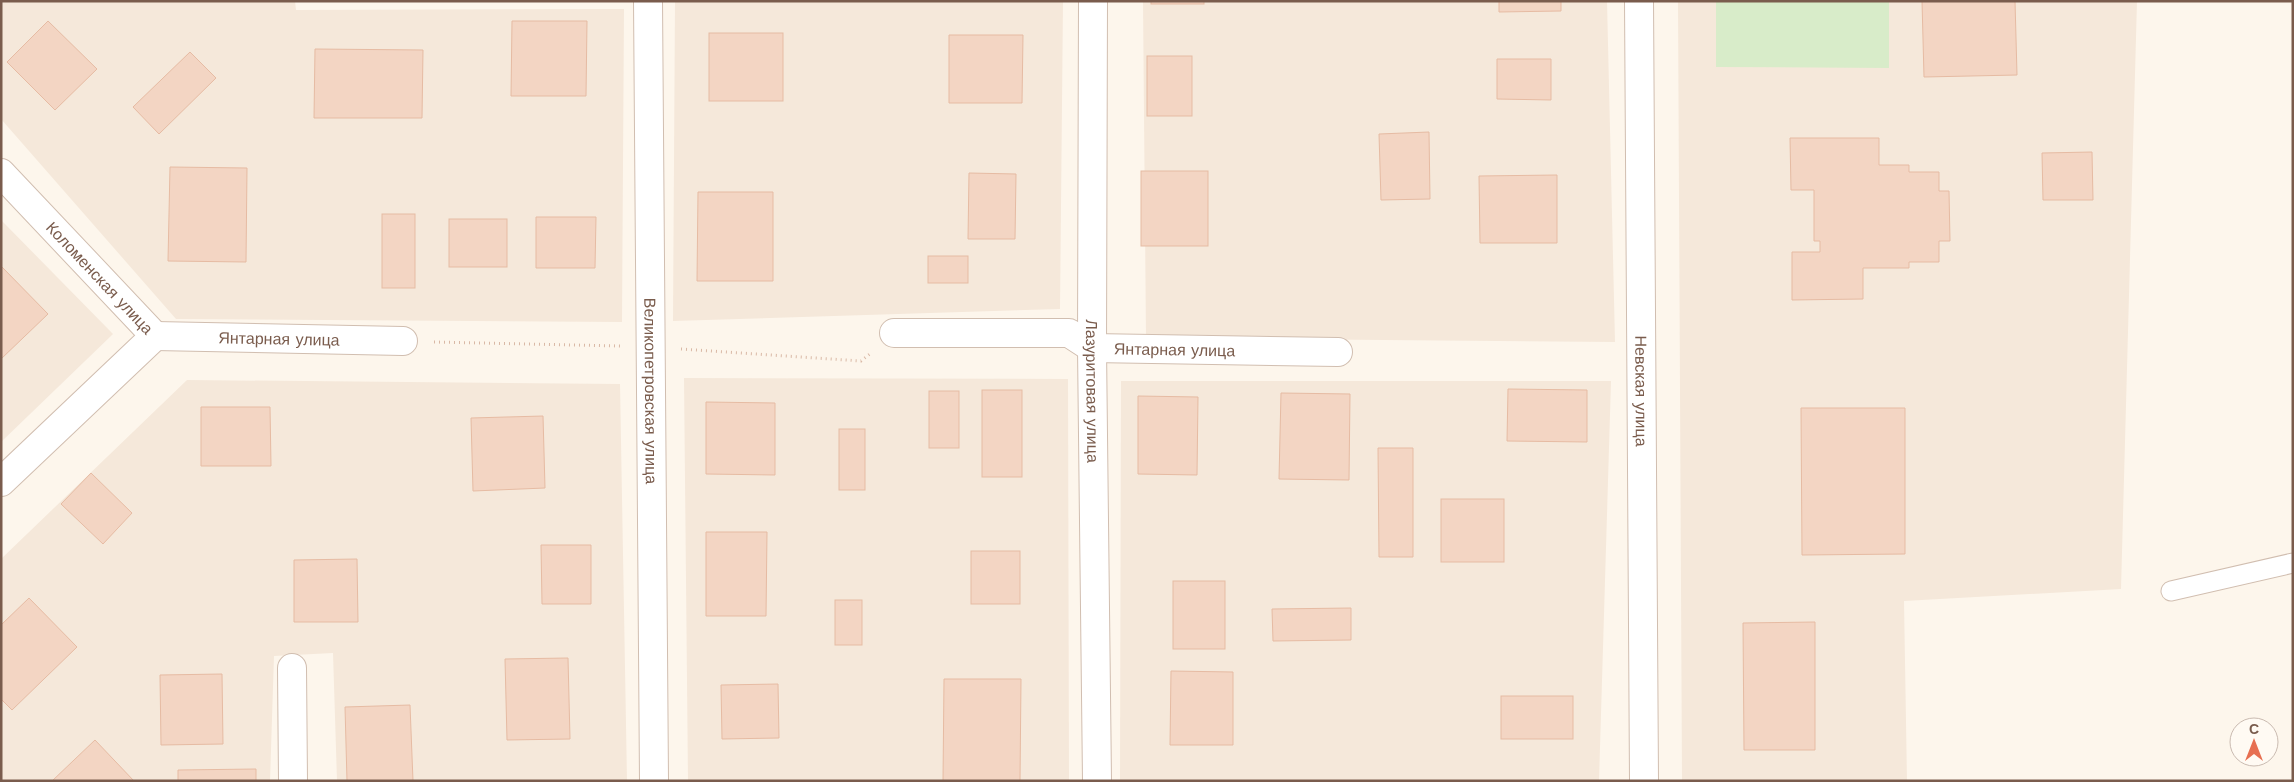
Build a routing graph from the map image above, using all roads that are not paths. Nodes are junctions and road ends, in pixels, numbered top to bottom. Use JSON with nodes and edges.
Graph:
{"nodes":[{"id":1,"x":648,"y":1,"type":"edge"},
{"id":2,"x":1093,"y":1,"type":"edge"},
{"id":3,"x":1639,"y":1,"type":"edge"},
{"id":4,"x":1,"y":173,"type":"edge"},
{"id":5,"x":894,"y":333,"type":"dead end"},
{"id":6,"x":155,"y":336,"type":"junction"},
{"id":7,"x":403,"y":341,"type":"dead end"},
{"id":8,"x":1092,"y":348,"type":"junction"},
{"id":9,"x":1338,"y":352,"type":"dead end"},
{"id":10,"x":1,"y":482,"type":"edge"},
{"id":11,"x":2293,"y":564,"type":"edge"},
{"id":12,"x":2172,"y":591,"type":"dead end"},
{"id":13,"x":292,"y":668,"type":"dead end"},
{"id":14,"x":293,"y":781,"type":"edge"},
{"id":15,"x":654,"y":781,"type":"edge"},
{"id":16,"x":1097,"y":781,"type":"edge"},
{"id":17,"x":1644,"y":781,"type":"edge"}],
"edges":[{"from":1,"to":15,"type":"street","name":"Великопетровская улица"},
{"from":2,"to":8,"type":"street","name":"Лазуритовая улица"},
{"from":3,"to":17,"type":"street","name":"Невская улица"},
{"from":4,"to":6,"type":"street","name":"Коломенская улица"},
{"from":5,"to":8,"type":"street","name":"Янтарная улица"},
{"from":6,"to":7,"type":"street","name":"Янтарная улица"},
{"from":6,"to":10,"type":"street","name":"Коломенская улица"},
{"from":8,"to":9,"type":"street","name":"Янтарная улица"},
{"from":8,"to":16,"type":"street","name":"Лазуритовая улица"},
{"from":11,"to":12,"type":"lane"},
{"from":13,"to":14,"type":"street"}]}
